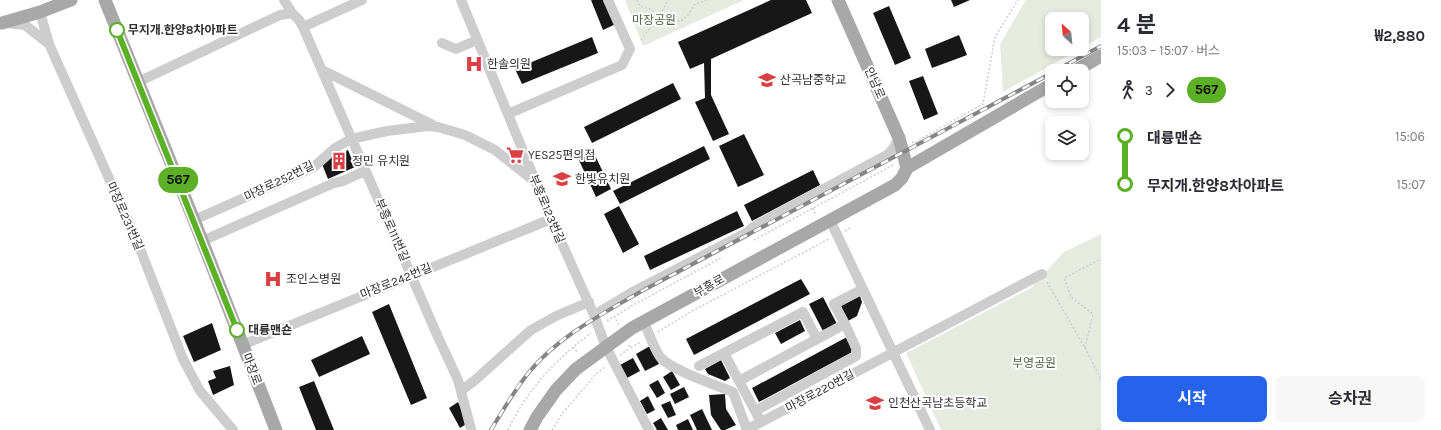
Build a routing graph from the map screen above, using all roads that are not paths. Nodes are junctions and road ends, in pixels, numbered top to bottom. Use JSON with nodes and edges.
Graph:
{"nodes":[{"id":1,"x":72,"y":0,"type":"edge"},
{"id":2,"x":105,"y":0,"type":"edge"},
{"id":3,"x":284,"y":0,"type":"edge"},
{"id":4,"x":362,"y":0,"type":"edge"},
{"id":5,"x":461,"y":0,"type":"edge"},
{"id":6,"x":608,"y":0,"type":"edge"},
{"id":7,"x":838,"y":0,"type":"edge"},
{"id":8,"x":40,"y":12,"type":"junction"},
{"id":9,"x":292,"y":13,"type":"junction"},
{"id":10,"x":1,"y":23,"type":"edge"},
{"id":11,"x":303,"y":27,"type":"junction"},
{"id":12,"x":477,"y":40,"type":"junction"},
{"id":13,"x":442,"y":43,"type":"dead end"},
{"id":14,"x":49,"y":44,"type":"junction"},
{"id":15,"x":1101,"y":56,"type":"edge"},
{"id":16,"x":1087,"y":64,"type":"edge"},
{"id":17,"x":322,"y":70,"type":"junction"},
{"id":18,"x":138,"y":82,"type":"junction"},
{"id":19,"x":1045,"y":88,"type":"edge"},
{"id":20,"x":508,"y":114,"type":"junction"},
{"id":21,"x":438,"y":127,"type":"junction"},
{"id":22,"x":899,"y":138,"type":"junction"},
{"id":23,"x":351,"y":139,"type":"junction"},
{"id":24,"x":906,"y":163,"type":"junction"},
{"id":25,"x":365,"y":171,"type":"junction"},
{"id":26,"x":536,"y":183,"type":"junction"},
{"id":27,"x":551,"y":219,"type":"junction"},
{"id":28,"x":194,"y":220,"type":"junction"},
{"id":29,"x":830,"y":220,"type":"junction"},
{"id":30,"x":202,"y":241,"type":"junction"},
{"id":31,"x":1042,"y":274,"type":"road end"},
{"id":32,"x":411,"y":275,"type":"junction"},
{"id":33,"x":863,"y":289,"type":"junction"},
{"id":34,"x":589,"y":302,"type":"junction"},
{"id":35,"x":594,"y":315,"type":"junction"},
{"id":36,"x":644,"y":322,"type":"junction"},
{"id":37,"x":845,"y":324,"type":"junction"},
{"id":38,"x":817,"y":339,"type":"junction"},
{"id":39,"x":242,"y":345,"type":"junction"},
{"id":40,"x":606,"y":347,"type":"junction"},
{"id":41,"x":893,"y":351,"type":"junction"},
{"id":42,"x":724,"y":353,"type":"junction"},
{"id":43,"x":700,"y":366,"type":"dead end"},
{"id":44,"x":739,"y":381,"type":"junction"},
{"id":45,"x":462,"y":390,"type":"junction"},
{"id":46,"x":755,"y":411,"type":"junction"},
{"id":47,"x":761,"y":422,"type":"junction"},
{"id":48,"x":471,"y":429,"type":"edge"},
{"id":49,"x":233,"y":430,"type":"edge"},
{"id":50,"x":276,"y":430,"type":"edge"},
{"id":51,"x":530,"y":430,"type":"edge"},
{"id":52,"x":649,"y":430,"type":"edge"},
{"id":53,"x":747,"y":430,"type":"edge"},
{"id":54,"x":930,"y":430,"type":"edge"}],
"edges":[{"from":1,"to":8,"type":"main road"},
{"from":2,"to":18,"type":"main road","name":"마장로"},
{"from":3,"to":9,"type":"street","name":"부흥로111번길"},
{"from":4,"to":11,"type":"street"},
{"from":5,"to":12,"type":"street","name":"부흥로123번길"},
{"from":6,"to":20,"type":"street"},
{"from":7,"to":22,"type":"main road","name":"안남로"},
{"from":8,"to":10,"type":"main road"},
{"from":8,"to":14,"type":"street"},
{"from":9,"to":11,"type":"street","name":"부흥로111번길"},
{"from":9,"to":18,"type":"street"},
{"from":10,"to":14,"type":"street","name":"마장로231번길"},
{"from":11,"to":17,"type":"street","name":"부흥로111번길"},
{"from":12,"to":13,"type":"street"},
{"from":12,"to":20,"type":"street","name":"부흥로123번길"},
{"from":14,"to":49,"type":"street","name":"마장로231번길"},
{"from":15,"to":16,"type":"main road"},
{"from":17,"to":21,"type":"street"},
{"from":17,"to":23,"type":"street","name":"부흥로111번길"},
{"from":18,"to":28,"type":"main road","name":"마장로"},
{"from":19,"to":24,"type":"main road"},
{"from":20,"to":26,"type":"street","name":"부흥로123번길"},
{"from":21,"to":23,"type":"street","name":"마장로252번길"},
{"from":21,"to":26,"type":"street","name":"마장로252번길"},
{"from":22,"to":24,"type":"main road","name":"안남로"},
{"from":22,"to":35,"type":"street"},
{"from":23,"to":25,"type":"street","name":"부흥로111번길"},
{"from":23,"to":28,"type":"street","name":"마장로252번길"},
{"from":24,"to":29,"type":"main road","name":"부흥로"},
{"from":25,"to":30,"type":"street"},
{"from":25,"to":32,"type":"street","name":"부흥로111번길"},
{"from":26,"to":27,"type":"street","name":"부흥로123번길"},
{"from":27,"to":32,"type":"street","name":"마장로242번길"},
{"from":27,"to":34,"type":"street","name":"부흥로123번길"},
{"from":28,"to":30,"type":"main road","name":"마장로"},
{"from":29,"to":33,"type":"street"},
{"from":29,"to":36,"type":"main road","name":"부흥로"},
{"from":30,"to":39,"type":"main road","name":"마장로"},
{"from":31,"to":41,"type":"street","name":"마장로220번길"},
{"from":32,"to":39,"type":"street","name":"마장로242번길"},
{"from":32,"to":45,"type":"street","name":"부흥로111번길"},
{"from":33,"to":37,"type":"street"},
{"from":33,"to":41,"type":"street"},
{"from":34,"to":35,"type":"street","name":"부흥로123번길"},
{"from":34,"to":45,"type":"street"},
{"from":35,"to":40,"type":"street","name":"부흥로123번길"},
{"from":36,"to":40,"type":"main road","name":"부흥로"},
{"from":36,"to":53,"type":"street"},
{"from":37,"to":38,"type":"street"},
{"from":37,"to":46,"type":"street"},
{"from":38,"to":42,"type":"street"},
{"from":38,"to":44,"type":"street"},
{"from":39,"to":50,"type":"main road","name":"마장로"},
{"from":40,"to":51,"type":"main road","name":"부흥로"},
{"from":40,"to":52,"type":"street"},
{"from":41,"to":47,"type":"street","name":"마장로220번길"},
{"from":41,"to":54,"type":"street"},
{"from":42,"to":43,"type":"street"},
{"from":42,"to":44,"type":"street"},
{"from":44,"to":46,"type":"street"},
{"from":45,"to":48,"type":"street","name":"부흥로111번길"},
{"from":46,"to":47,"type":"street"},
{"from":47,"to":53,"type":"street","name":"마장로220번길"}]}
